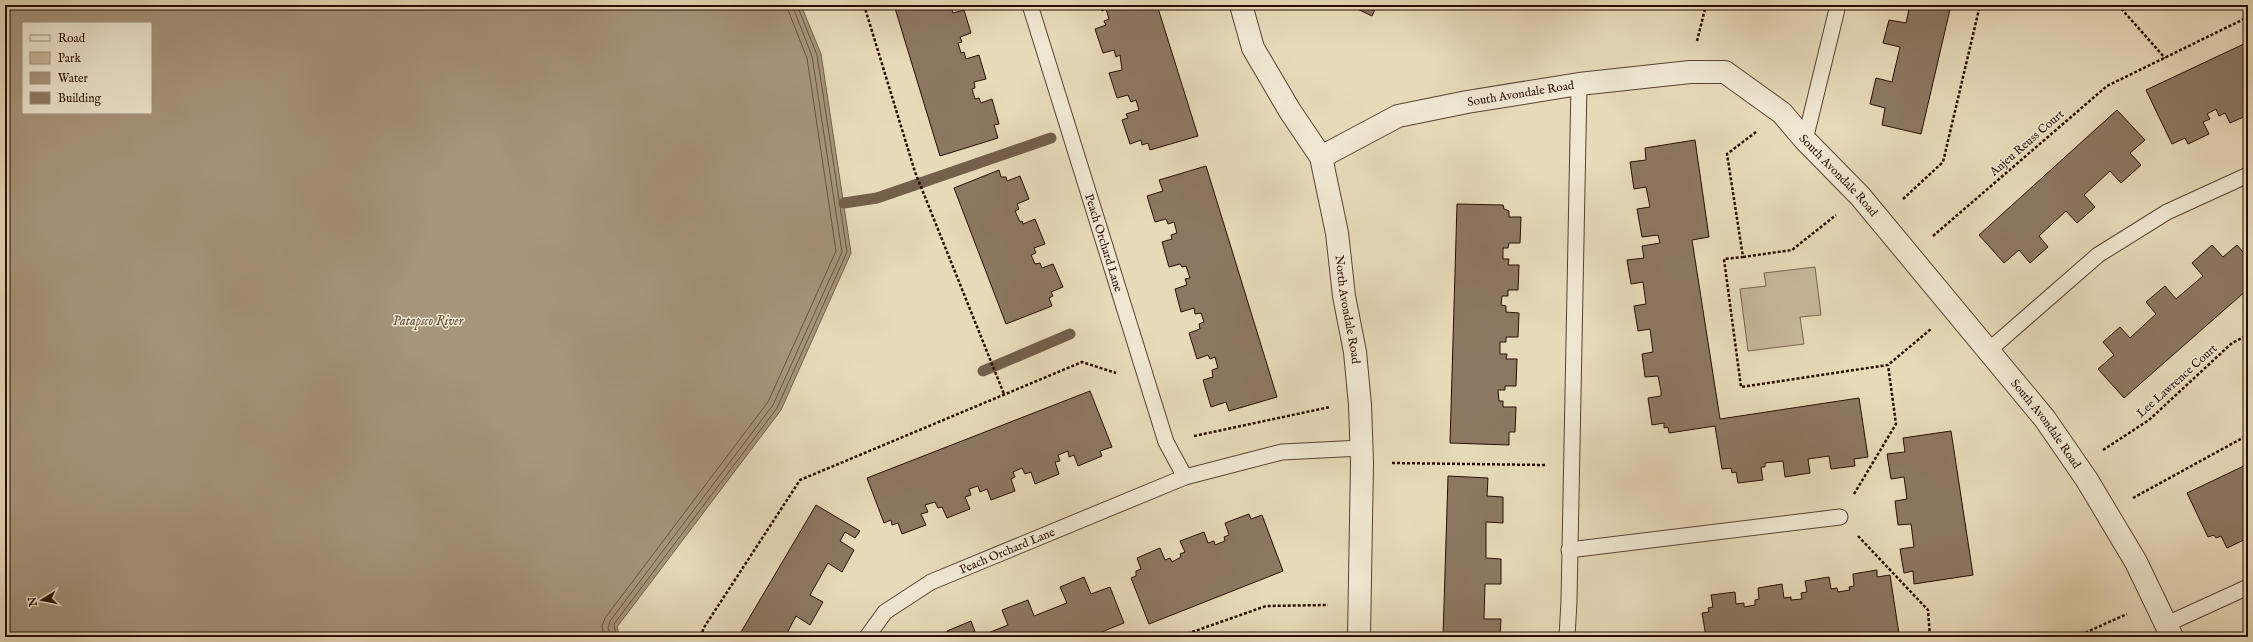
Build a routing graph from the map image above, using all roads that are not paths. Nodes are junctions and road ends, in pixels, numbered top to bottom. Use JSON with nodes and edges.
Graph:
{"nodes":[{"id":1,"x":1030,"y":5,"type":"edge"},
{"id":2,"x":1241,"y":5,"type":"edge"},
{"id":3,"x":1838,"y":5,"type":"edge"},
{"id":4,"x":1579,"y":84,"type":"junction"},
{"id":5,"x":1805,"y":140,"type":"junction"},
{"id":6,"x":1321,"y":157,"type":"junction"},
{"id":7,"x":2248,"y":175,"type":"edge"},
{"id":8,"x":1988,"y":351,"type":"junction"},
{"id":9,"x":1362,"y":456,"type":"junction"},
{"id":10,"x":1186,"y":477,"type":"junction"},
{"id":11,"x":1840,"y":517,"type":"road end"},
{"id":12,"x":1569,"y":550,"type":"junction"},
{"id":13,"x":2248,"y":587,"type":"edge"},
{"id":14,"x":2170,"y":631,"type":"edge"},
{"id":15,"x":867,"y":637,"type":"edge"},
{"id":16,"x":1359,"y":637,"type":"edge"},
{"id":17,"x":1567,"y":637,"type":"edge"}],
"edges":[{"from":1,"to":10,"type":"lane","name":"Peach Orchard Lane"},
{"from":2,"to":6,"type":"street","name":"North Avondale Road"},
{"from":3,"to":5,"type":"lane"},
{"from":4,"to":5,"type":"street","name":"South Avondale Road"},
{"from":4,"to":6,"type":"street","name":"South Avondale Road"},
{"from":4,"to":12,"type":"lane"},
{"from":5,"to":8,"type":"street","name":"South Avondale Road"},
{"from":6,"to":9,"type":"street","name":"North Avondale Road"},
{"from":7,"to":8,"type":"lane"},
{"from":8,"to":14,"type":"street","name":"South Avondale Road"},
{"from":9,"to":10,"type":"lane","name":"Peach Orchard Lane"},
{"from":9,"to":16,"type":"street","name":"North Avondale Road"},
{"from":10,"to":15,"type":"lane","name":"Peach Orchard Lane"},
{"from":11,"to":12,"type":"lane"},
{"from":12,"to":17,"type":"lane"},
{"from":13,"to":14,"type":"lane"}]}
